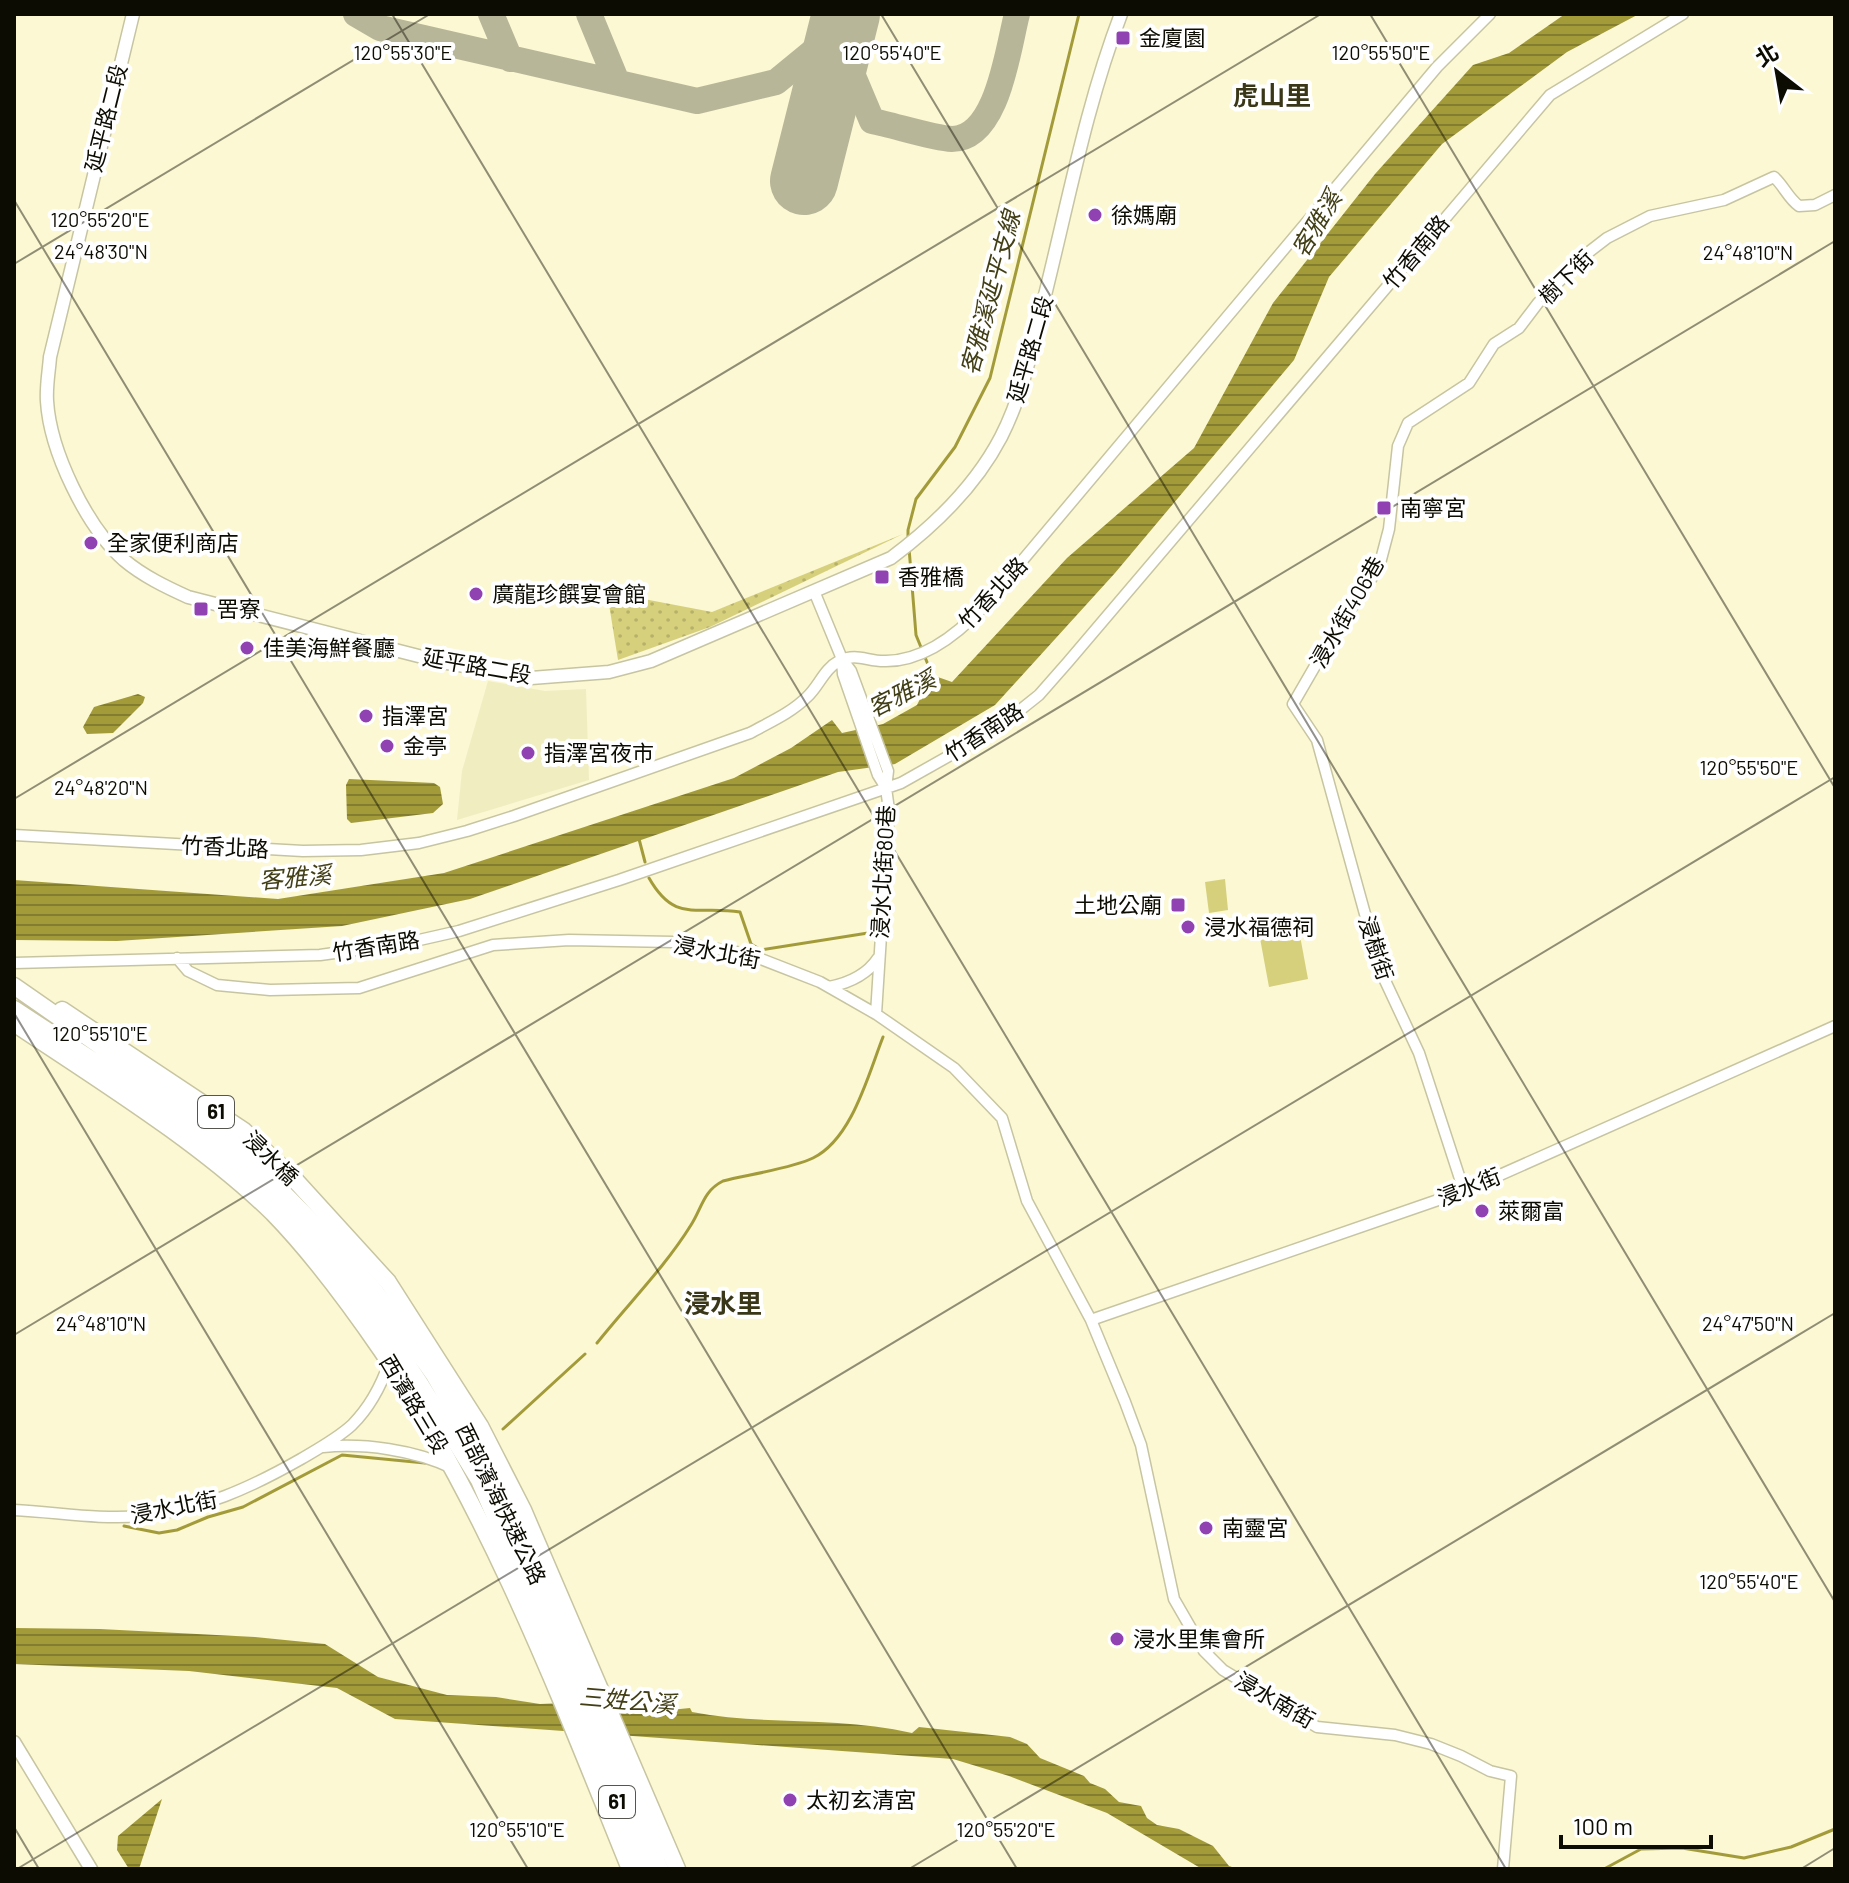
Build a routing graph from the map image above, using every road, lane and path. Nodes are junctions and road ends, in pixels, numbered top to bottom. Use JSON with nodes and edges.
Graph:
{"nodes":[{"id":1,"x":133,"y":14,"type":"edge"},
{"id":2,"x":1121,"y":14,"type":"edge"},
{"id":3,"x":1490,"y":14,"type":"edge"},
{"id":4,"x":1683,"y":14,"type":"edge"},
{"id":5,"x":1835,"y":195,"type":"edge"},
{"id":6,"x":1390,"y":517,"type":"joint"},
{"id":7,"x":814,"y":591,"type":"junction"},
{"id":8,"x":842,"y":659,"type":"junction"},
{"id":9,"x":1293,"y":704,"type":"joint"},
{"id":10,"x":886,"y":788,"type":"junction"},
{"id":11,"x":14,"y":835,"type":"edge"},
{"id":12,"x":879,"y":956,"type":"junction"},
{"id":13,"x":177,"y":958,"type":"junction"},
{"id":14,"x":14,"y":963,"type":"edge"},
{"id":15,"x":14,"y":979,"type":"edge"},
{"id":16,"x":14,"y":986,"type":"edge"},
{"id":17,"x":829,"y":987,"type":"junction"},
{"id":18,"x":14,"y":1009,"type":"edge"},
{"id":19,"x":876,"y":1014,"type":"junction"},
{"id":20,"x":14,"y":1023,"type":"edge"},
{"id":21,"x":1835,"y":1026,"type":"edge"},
{"id":22,"x":1464,"y":1191,"type":"junction"},
{"id":23,"x":370,"y":1295,"type":"junction"},
{"id":24,"x":1091,"y":1320,"type":"junction"},
{"id":25,"x":390,"y":1362,"type":"junction"},
{"id":26,"x":321,"y":1447,"type":"junction"},
{"id":27,"x":453,"y":1469,"type":"junction"},
{"id":28,"x":14,"y":1510,"type":"edge"},
{"id":29,"x":584,"y":1687,"type":"junction"},
{"id":30,"x":598,"y":1736,"type":"junction"},
{"id":31,"x":14,"y":1742,"type":"edge"},
{"id":32,"x":91,"y":1869,"type":"edge"},
{"id":33,"x":630,"y":1869,"type":"edge"},
{"id":34,"x":643,"y":1869,"type":"edge"},
{"id":35,"x":660,"y":1869,"type":"edge"},
{"id":36,"x":677,"y":1869,"type":"edge"},
{"id":37,"x":1503,"y":1869,"type":"edge"}],
"edges":[{"from":1,"to":7,"type":"street","name":"延平路二段"},
{"from":2,"to":7,"type":"street","name":"延平路二段"},
{"from":3,"to":8,"type":"street","name":"竹香北路"},
{"from":4,"to":10,"type":"street","name":"竹香南路"},
{"from":5,"to":6,"type":"street","name":"樹下街"},
{"from":6,"to":9,"type":"street","name":"浸水街406巷"},
{"from":7,"to":8,"type":"street"},
{"from":8,"to":10,"type":"street"},
{"from":8,"to":11,"type":"street","name":"竹香北路"},
{"from":9,"to":22,"type":"street","name":"浸樹街"},
{"from":10,"to":12,"type":"street","name":"浸水北街80巷"},
{"from":10,"to":13,"type":"street","name":"竹香南路"},
{"from":12,"to":17,"type":"street","name":"浸水北街80巷"},
{"from":12,"to":19,"type":"street","name":"浸水北街80巷"},
{"from":13,"to":14,"type":"street","name":"竹香南路"},
{"from":13,"to":17,"type":"street","name":"浸水北街"},
{"from":15,"to":23,"type":"main road","name":"浸水橋","number":"61"},
{"from":16,"to":23,"type":"main road","name":"浸水橋","number":"61"},
{"from":17,"to":19,"type":"street","name":"浸水北街"},
{"from":18,"to":23,"type":"main road","name":"浸水橋","number":"61"},
{"from":19,"to":24,"type":"street","name":"浸水北街"},
{"from":20,"to":23,"type":"main road","name":"浸水橋","number":"61"},
{"from":21,"to":22,"type":"street","name":"浸水街"},
{"from":22,"to":24,"type":"street","name":"浸水街"},
{"from":23,"to":25,"type":"main road","name":"西濱路三段","number":"61"},
{"from":23,"to":29,"type":"main road","name":"西部濱海快速公路","number":"61"},
{"from":23,"to":29,"type":"main road","name":"西濱路三段","number":"61"},
{"from":24,"to":37,"type":"street","name":"浸水南街"},
{"from":25,"to":26,"type":"street","name":"浸水北街"},
{"from":25,"to":27,"type":"main road","name":"西濱路三段","number":"61"},
{"from":26,"to":27,"type":"street"},
{"from":26,"to":28,"type":"street","name":"浸水北街"},
{"from":27,"to":30,"type":"main road","name":"西濱路三段","number":"61"},
{"from":29,"to":30,"type":"main road","number":"61"},
{"from":29,"to":30,"type":"main road","number":"61"},
{"from":30,"to":33,"type":"main road","number":"61"},
{"from":30,"to":34,"type":"main road","number":"61"},
{"from":30,"to":35,"type":"main road","number":"61"},
{"from":30,"to":36,"type":"main road","number":"61"},
{"from":31,"to":32,"type":"street"}]}
